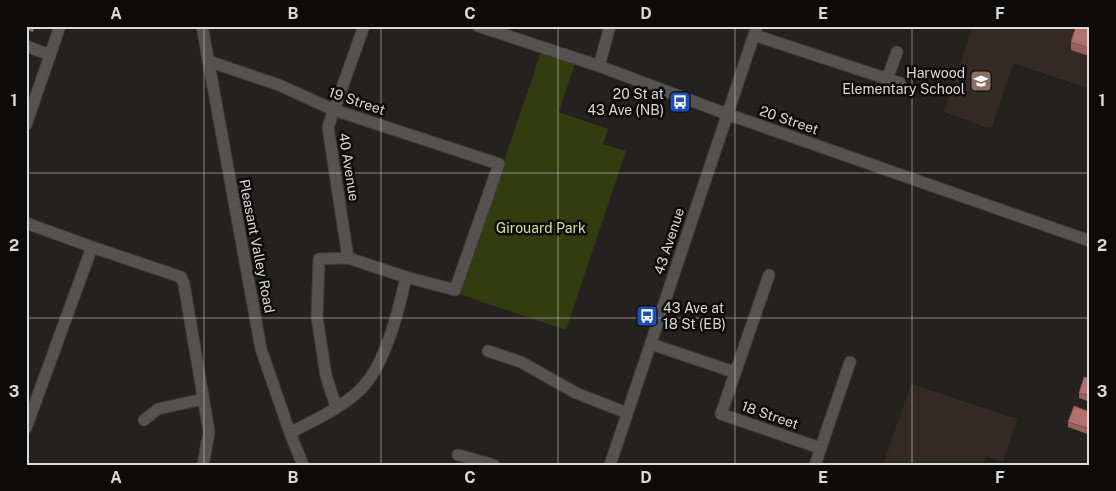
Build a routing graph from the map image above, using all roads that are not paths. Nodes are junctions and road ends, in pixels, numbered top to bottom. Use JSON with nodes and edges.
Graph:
{"nodes":[{"id":1,"x":60,"y":26,"type":"edge"},
{"id":2,"x":202,"y":26,"type":"edge"},
{"id":3,"x":364,"y":26,"type":"edge"},
{"id":4,"x":478,"y":26,"type":"edge"},
{"id":5,"x":610,"y":26,"type":"edge"},
{"id":6,"x":502,"y":30,"type":"edge"},
{"id":7,"x":756,"y":31,"type":"edge"},
{"id":8,"x":26,"y":46,"type":"edge"},
{"id":9,"x":897,"y":52,"type":"dead end"},
{"id":10,"x":50,"y":55,"type":"junction"},
{"id":11,"x":208,"y":60,"type":"junction"},
{"id":12,"x":600,"y":66,"type":"junction"},
{"id":13,"x":888,"y":79,"type":"junction"},
{"id":14,"x":900,"y":83,"type":"dead end"},
{"id":15,"x":334,"y":110,"type":"junction"},
{"id":16,"x":727,"y":114,"type":"junction"},
{"id":17,"x":26,"y":125,"type":"edge"},
{"id":18,"x":26,"y":223,"type":"edge"},
{"id":19,"x":1090,"y":241,"type":"edge"},
{"id":20,"x":92,"y":247,"type":"junction"},
{"id":21,"x":348,"y":258,"type":"junction"},
{"id":22,"x":769,"y":275,"type":"dead end"},
{"id":23,"x":406,"y":278,"type":"junction"},
{"id":24,"x":651,"y":344,"type":"junction"},
{"id":25,"x":488,"y":351,"type":"dead end"},
{"id":26,"x":850,"y":362,"type":"dead end"},
{"id":27,"x":734,"y":372,"type":"junction"},
{"id":28,"x":203,"y":398,"type":"junction"},
{"id":29,"x":336,"y":408,"type":"junction"},
{"id":30,"x":627,"y":413,"type":"junction"},
{"id":31,"x":144,"y":420,"type":"dead end"},
{"id":32,"x":26,"y":428,"type":"edge"},
{"id":33,"x":290,"y":434,"type":"junction"},
{"id":34,"x":820,"y":448,"type":"junction"},
{"id":35,"x":458,"y":455,"type":"dead end"},
{"id":36,"x":203,"y":465,"type":"edge"},
{"id":37,"x":303,"y":465,"type":"edge"},
{"id":38,"x":494,"y":465,"type":"edge"},
{"id":39,"x":610,"y":465,"type":"edge"},
{"id":40,"x":815,"y":465,"type":"edge"}],
"edges":[{"from":1,"to":10,"type":"street"},
{"from":2,"to":11,"type":"street","name":"Pleasant Valley Road"},
{"from":3,"to":15,"type":"street","name":"40 Avenue"},
{"from":4,"to":6,"type":"street","name":"20 Street"},
{"from":5,"to":12,"type":"street"},
{"from":6,"to":12,"type":"street","name":"20 Street"},
{"from":7,"to":13,"type":"street"},
{"from":7,"to":16,"type":"street","name":"43 Avenue"},
{"from":8,"to":10,"type":"street"},
{"from":9,"to":13,"type":"street"},
{"from":10,"to":17,"type":"street"},
{"from":11,"to":15,"type":"street","name":"19 Street"},
{"from":11,"to":33,"type":"street","name":"Pleasant Valley Road"},
{"from":12,"to":16,"type":"street","name":"20 Street"},
{"from":13,"to":14,"type":"street"},
{"from":15,"to":21,"type":"street","name":"40 Avenue"},
{"from":15,"to":23,"type":"street","name":"19 Street"},
{"from":16,"to":19,"type":"street","name":"20 Street"},
{"from":16,"to":24,"type":"street","name":"43 Avenue"},
{"from":18,"to":20,"type":"street"},
{"from":20,"to":28,"type":"street"},
{"from":20,"to":32,"type":"street"},
{"from":21,"to":23,"type":"street"},
{"from":21,"to":29,"type":"street"},
{"from":22,"to":27,"type":"street"},
{"from":23,"to":29,"type":"street"},
{"from":24,"to":27,"type":"street"},
{"from":24,"to":30,"type":"street","name":"43 Avenue"},
{"from":25,"to":30,"type":"street"},
{"from":26,"to":34,"type":"street"},
{"from":27,"to":34,"type":"street","name":"18 Street"},
{"from":28,"to":31,"type":"street"},
{"from":28,"to":36,"type":"street"},
{"from":29,"to":33,"type":"street"},
{"from":30,"to":39,"type":"street","name":"43 Avenue"},
{"from":33,"to":37,"type":"street","name":"Pleasant Valley Road"},
{"from":34,"to":40,"type":"street"},
{"from":35,"to":38,"type":"street"}]}
